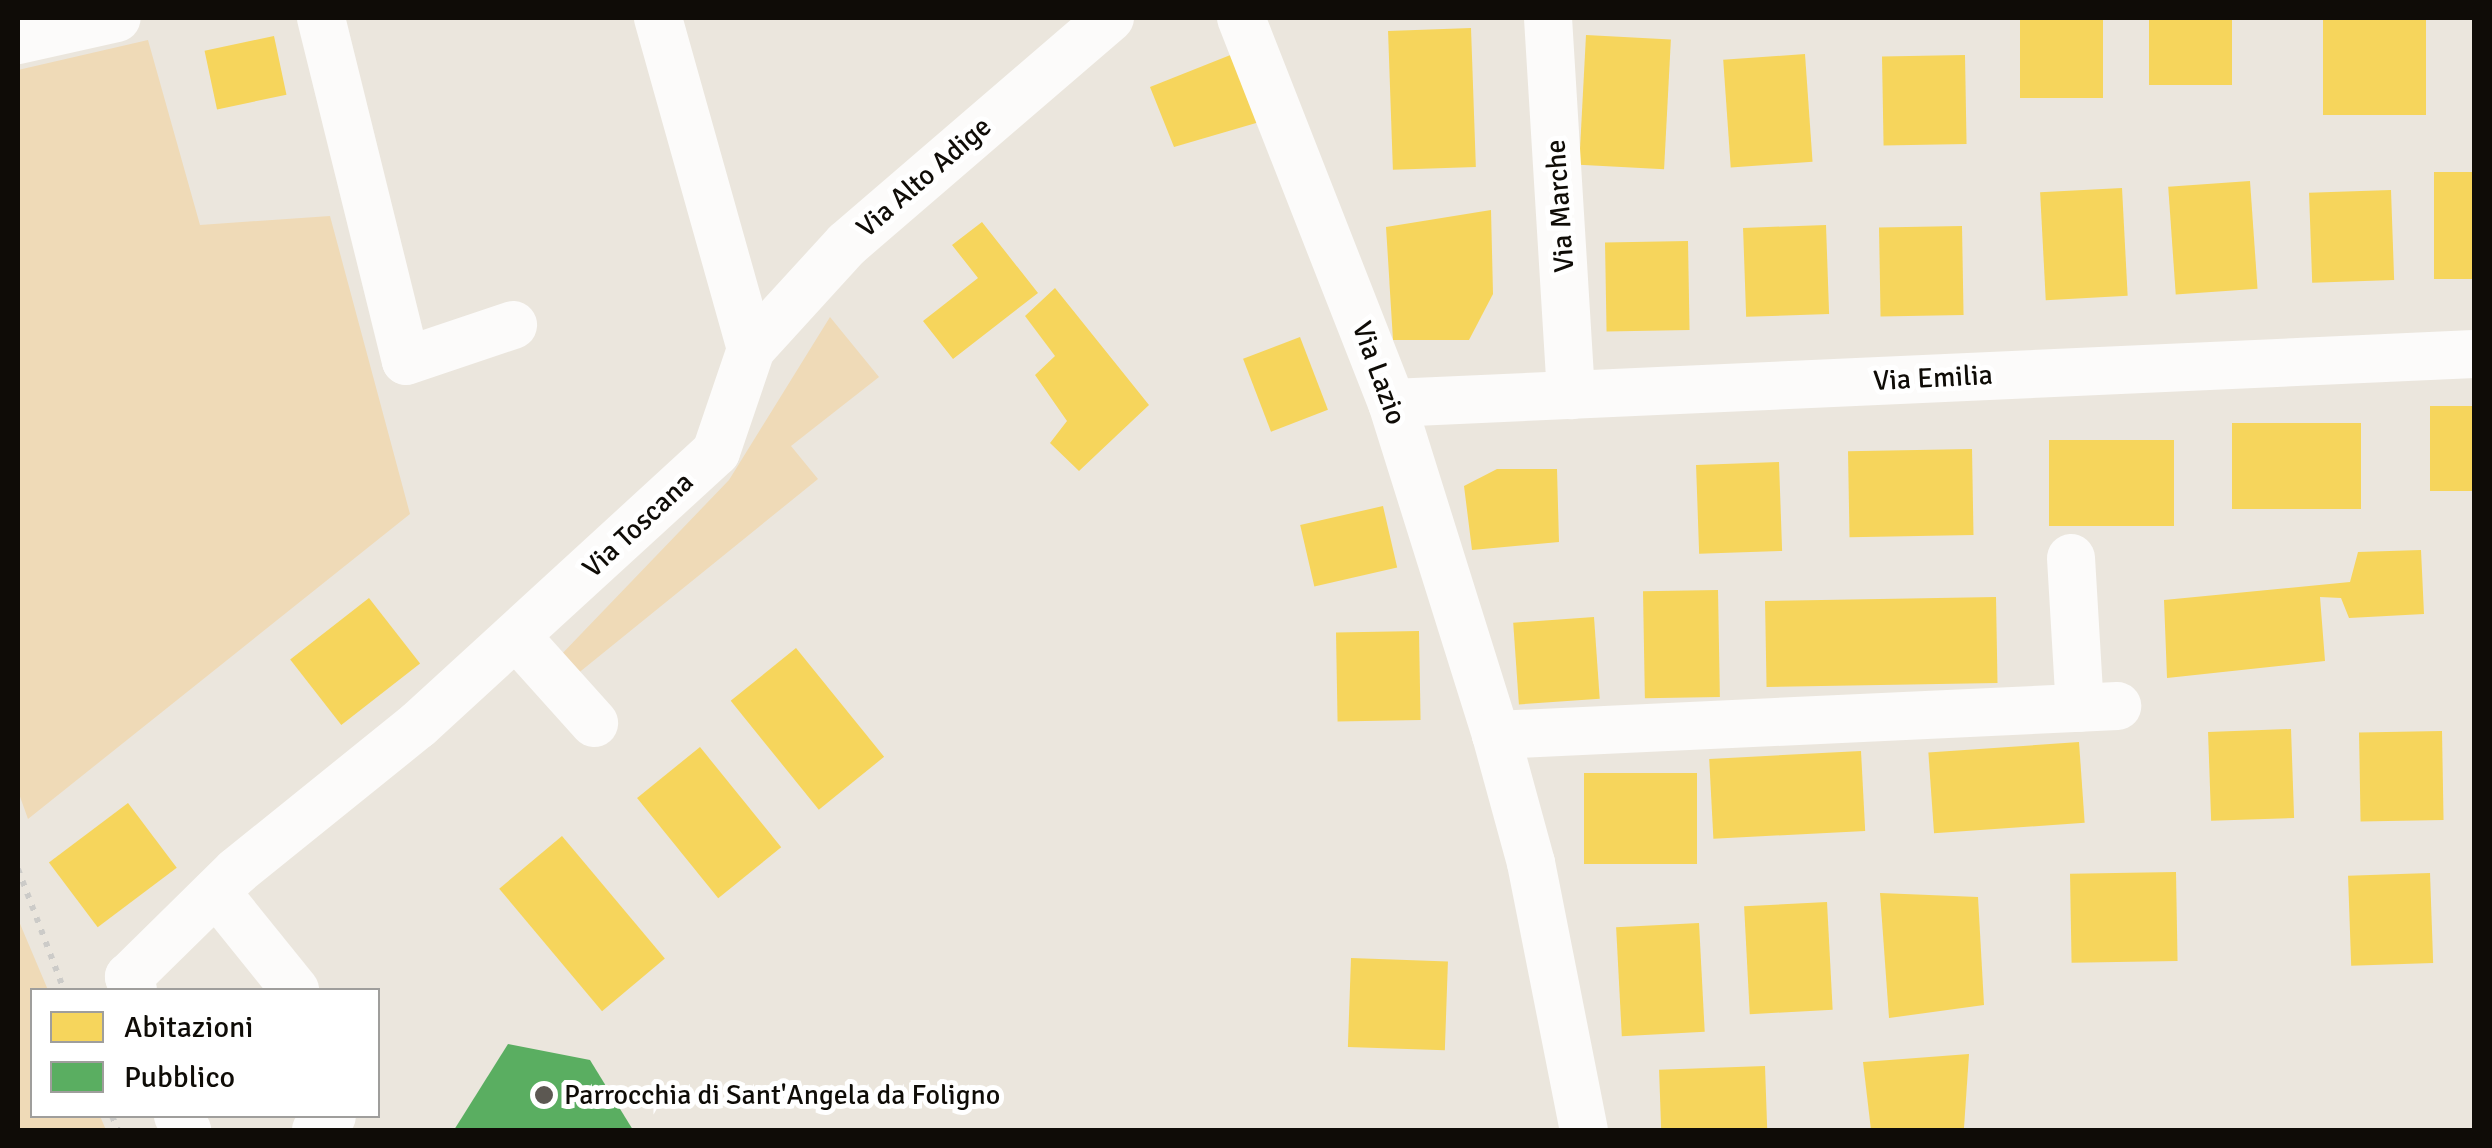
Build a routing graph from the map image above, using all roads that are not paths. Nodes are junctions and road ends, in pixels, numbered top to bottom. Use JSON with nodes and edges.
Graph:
{"nodes":[{"id":1,"x":117,"y":18,"type":"edge"},
{"id":2,"x":321,"y":18,"type":"edge"},
{"id":3,"x":658,"y":18,"type":"edge"},
{"id":4,"x":1110,"y":18,"type":"edge"},
{"id":5,"x":1241,"y":18,"type":"edge"},
{"id":6,"x":1548,"y":18,"type":"edge"},
{"id":7,"x":18,"y":40,"type":"edge"},
{"id":8,"x":513,"y":325,"type":"dead end"},
{"id":9,"x":750,"y":349,"type":"junction"},
{"id":10,"x":2474,"y":354,"type":"edge"},
{"id":11,"x":1571,"y":395,"type":"junction"},
{"id":12,"x":1392,"y":403,"type":"junction"},
{"id":13,"x":2072,"y":558,"type":"dead end"},
{"id":14,"x":516,"y":636,"type":"junction"},
{"id":15,"x":594,"y":723,"type":"dead end"},
{"id":16,"x":1496,"y":736,"type":"junction"},
{"id":17,"x":216,"y":892,"type":"junction"},
{"id":18,"x":132,"y":988,"type":"edge"},
{"id":19,"x":293,"y":988,"type":"edge"},
{"id":20,"x":1584,"y":1130,"type":"edge"}],
"edges":[{"from":1,"to":7,"type":"street"},
{"from":2,"to":8,"type":"street"},
{"from":3,"to":9,"type":"street"},
{"from":4,"to":9,"type":"street","name":"Via Alto Adige"},
{"from":5,"to":12,"type":"street","name":"Via Lazio"},
{"from":6,"to":11,"type":"street","name":"Via Marche"},
{"from":9,"to":14,"type":"street","name":"Via Toscana"},
{"from":10,"to":11,"type":"street","name":"Via Emilia"},
{"from":11,"to":12,"type":"street","name":"Via Emilia"},
{"from":12,"to":16,"type":"street","name":"Via Lazio"},
{"from":13,"to":16,"type":"street"},
{"from":14,"to":15,"type":"street"},
{"from":14,"to":17,"type":"street","name":"Via Toscana"},
{"from":16,"to":20,"type":"street","name":"Via Lazio"},
{"from":17,"to":18,"type":"street","name":"Via Toscana"},
{"from":17,"to":19,"type":"street"}]}
